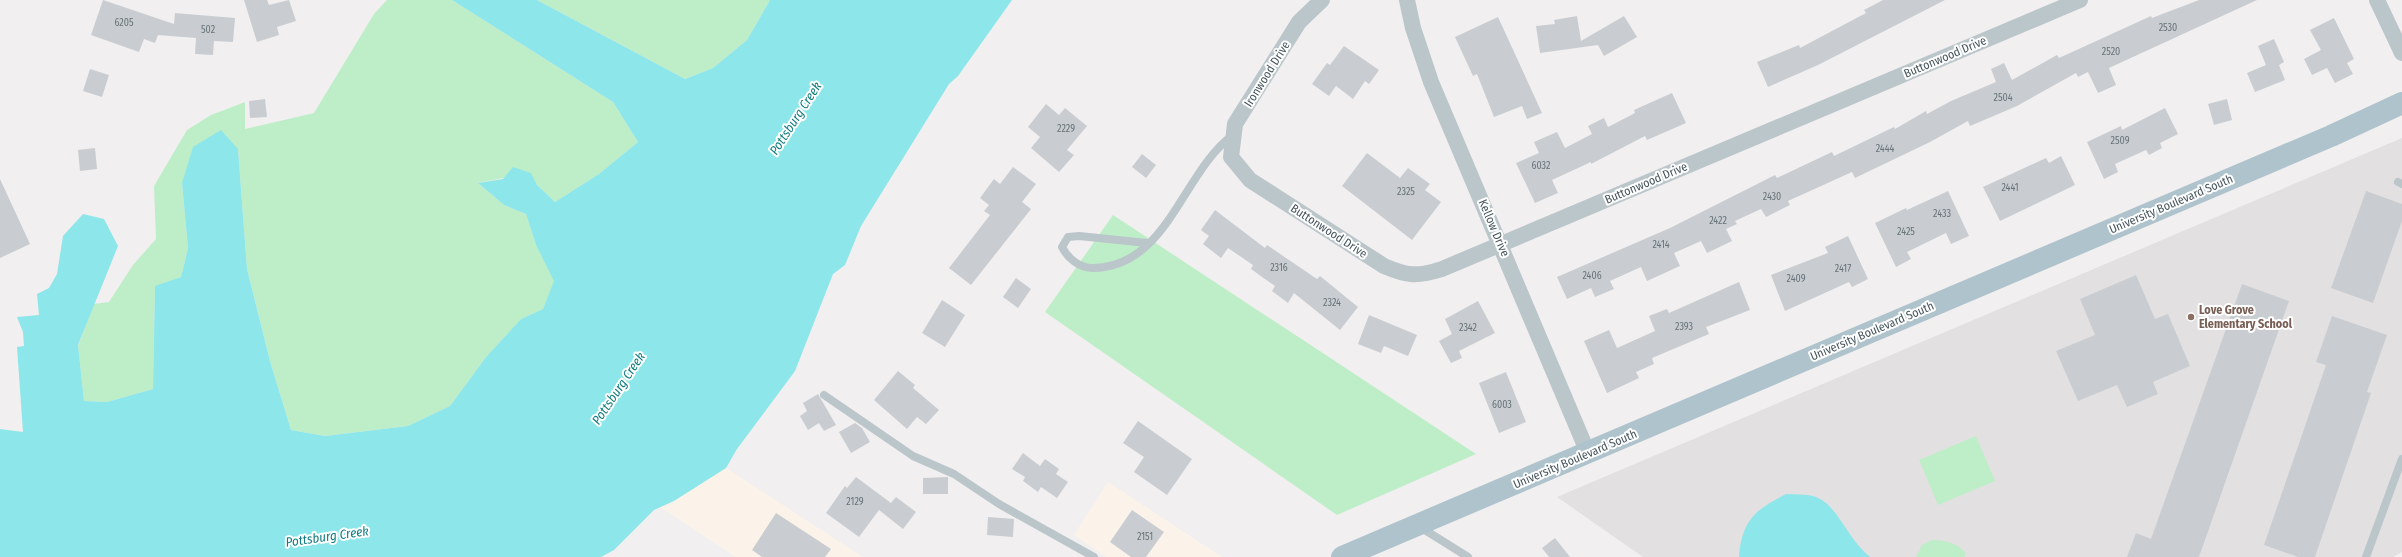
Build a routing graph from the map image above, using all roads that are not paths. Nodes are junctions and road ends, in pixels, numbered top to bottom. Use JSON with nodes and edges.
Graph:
{"nodes":[{"id":1,"x":1322,"y":0,"type":"edge"},
{"id":2,"x":1407,"y":0,"type":"edge"},
{"id":3,"x":2080,"y":0,"type":"edge"},
{"id":4,"x":2377,"y":0,"type":"edge"},
{"id":5,"x":2402,"y":53,"type":"edge"},
{"id":6,"x":2402,"y":103,"type":"edge"},
{"id":7,"x":1234,"y":135,"type":"junction"},
{"id":8,"x":1231,"y":157,"type":"joint"},
{"id":9,"x":1147,"y":243,"type":"junction"},
{"id":10,"x":1501,"y":244,"type":"junction"},
{"id":11,"x":824,"y":394,"type":"dead end"},
{"id":12,"x":1588,"y":453,"type":"junction"},
{"id":13,"x":2402,"y":459,"type":"edge"},
{"id":14,"x":1418,"y":525,"type":"junction"},
{"id":15,"x":1094,"y":557,"type":"edge"},
{"id":16,"x":1342,"y":557,"type":"edge"},
{"id":17,"x":1468,"y":557,"type":"edge"},
{"id":18,"x":2366,"y":557,"type":"edge"}],
"edges":[{"from":1,"to":7,"type":"street","name":"Ironwood Drive"},
{"from":2,"to":10,"type":"street","name":"Kellow Drive"},
{"from":3,"to":10,"type":"street","name":"Buttonwood Drive"},
{"from":4,"to":5,"type":"street"},
{"from":6,"to":12,"type":"main road","name":"University Boulevard South"},
{"from":7,"to":8,"type":"street","name":"Ironwood Drive"},
{"from":7,"to":9,"type":"lane"},
{"from":8,"to":10,"type":"street","name":"Buttonwood Drive"},
{"from":9,"to":9,"type":"lane"},
{"from":10,"to":12,"type":"street","name":"Kellow Drive"},
{"from":11,"to":15,"type":"lane"},
{"from":12,"to":14,"type":"main road","name":"University Boulevard South"},
{"from":13,"to":18,"type":"lane"},
{"from":14,"to":16,"type":"main road","name":"University Boulevard South"},
{"from":14,"to":17,"type":"lane"}]}
